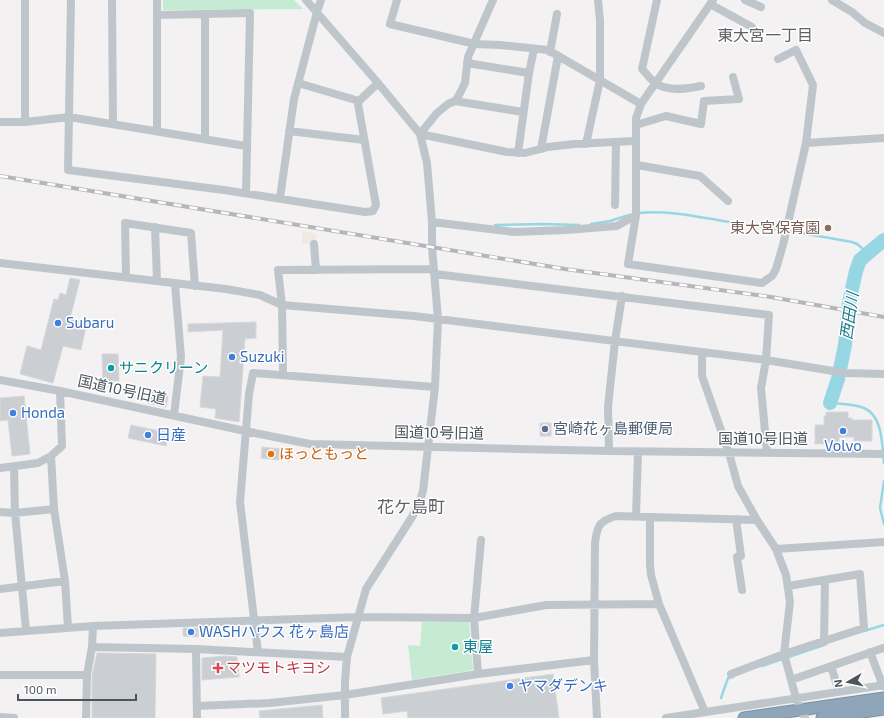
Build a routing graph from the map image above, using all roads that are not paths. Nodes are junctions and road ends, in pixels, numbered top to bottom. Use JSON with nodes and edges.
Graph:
{"nodes":[{"id":1,"x":25,"y":0,"type":"edge"},
{"id":2,"x":71,"y":0,"type":"edge"},
{"id":3,"x":112,"y":0,"type":"edge"},
{"id":4,"x":157,"y":0,"type":"edge"},
{"id":5,"x":306,"y":0,"type":"edge"},
{"id":6,"x":321,"y":0,"type":"edge"},
{"id":7,"x":397,"y":0,"type":"edge"},
{"id":8,"x":598,"y":0,"type":"edge"},
{"id":9,"x":657,"y":0,"type":"edge"},
{"id":10,"x":745,"y":0,"type":"edge"},
{"id":11,"x":833,"y":0,"type":"edge"},
{"id":12,"x":490,"y":1,"type":"edge"},
{"id":13,"x":711,"y":2,"type":"edge"},
{"id":14,"x":761,"y":7,"type":"dead end"},
{"id":15,"x":317,"y":12,"type":"junction"},
{"id":16,"x":204,"y":14,"type":"junction"},
{"id":17,"x":557,"y":14,"type":"dead end"},
{"id":18,"x":157,"y":15,"type":"junction"},
{"id":19,"x":752,"y":27,"type":"dead end"},
{"id":20,"x":884,"y":33,"type":"edge"},
{"id":21,"x":475,"y":44,"type":"junction"},
{"id":22,"x":534,"y":49,"type":"junction"},
{"id":23,"x":550,"y":52,"type":"junction"},
{"id":24,"x":558,"y":56,"type":"junction"},
{"id":25,"x":778,"y":59,"type":"dead end"},
{"id":26,"x":467,"y":63,"type":"junction"},
{"id":27,"x":529,"y":73,"type":"junction"},
{"id":28,"x":733,"y":77,"type":"dead end"},
{"id":29,"x":600,"y":80,"type":"junction"},
{"id":30,"x":298,"y":83,"type":"junction"},
{"id":31,"x":378,"y":83,"type":"junction"},
{"id":32,"x":655,"y":83,"type":"junction"},
{"id":33,"x":701,"y":86,"type":"dead end"},
{"id":34,"x":360,"y":101,"type":"junction"},
{"id":35,"x":455,"y":101,"type":"junction"},
{"id":36,"x":641,"y":104,"type":"junction"},
{"id":37,"x":523,"y":112,"type":"junction"},
{"id":38,"x":69,"y":117,"type":"junction"},
{"id":39,"x":0,"y":122,"type":"edge"},
{"id":40,"x":25,"y":122,"type":"junction"},
{"id":41,"x":113,"y":124,"type":"junction"},
{"id":42,"x":636,"y":125,"type":"junction"},
{"id":43,"x":157,"y":131,"type":"junction"},
{"id":44,"x":289,"y":131,"type":"junction"},
{"id":45,"x":420,"y":134,"type":"junction"},
{"id":46,"x":884,"y":138,"type":"edge"},
{"id":47,"x":206,"y":139,"type":"junction"},
{"id":48,"x":364,"y":140,"type":"junction"},
{"id":49,"x":635,"y":141,"type":"junction"},
{"id":50,"x":616,"y":143,"type":"junction"},
{"id":51,"x":586,"y":144,"type":"junction"},
{"id":52,"x":806,"y":144,"type":"junction"},
{"id":53,"x":246,"y":146,"type":"junction"},
{"id":54,"x":541,"y":149,"type":"junction"},
{"id":55,"x":518,"y":153,"type":"junction"},
{"id":56,"x":637,"y":166,"type":"junction"},
{"id":57,"x":246,"y":193,"type":"junction"},
{"id":58,"x":280,"y":198,"type":"junction"},
{"id":59,"x":728,"y":201,"type":"dead end"},
{"id":60,"x":615,"y":204,"type":"dead end"},
{"id":61,"x":636,"y":216,"type":"junction"},
{"id":62,"x":432,"y":222,"type":"junction"},
{"id":63,"x":155,"y":227,"type":"junction"},
{"id":64,"x":314,"y":244,"type":"dead end"},
{"id":65,"x":0,"y":263,"type":"edge"},
{"id":66,"x":316,"y":270,"type":"junction"},
{"id":67,"x":435,"y":271,"type":"junction"},
{"id":68,"x":126,"y":277,"type":"junction"},
{"id":69,"x":157,"y":281,"type":"junction"},
{"id":70,"x":175,"y":284,"type":"junction"},
{"id":71,"x":195,"y":286,"type":"junction"},
{"id":72,"x":622,"y":296,"type":"junction"},
{"id":73,"x":282,"y":305,"type":"junction"},
{"id":74,"x":438,"y":319,"type":"junction"},
{"id":75,"x":615,"y":341,"type":"junction"},
{"id":76,"x":702,"y":352,"type":"junction"},
{"id":77,"x":766,"y":360,"type":"junction"},
{"id":78,"x":884,"y":374,"type":"edge"},
{"id":79,"x":283,"y":375,"type":"junction"},
{"id":80,"x":0,"y":380,"type":"edge"},
{"id":81,"x":435,"y":387,"type":"junction"},
{"id":82,"x":60,"y":391,"type":"junction"},
{"id":83,"x":174,"y":415,"type":"junction"},
{"id":84,"x":246,"y":431,"type":"junction"},
{"id":85,"x":428,"y":447,"type":"junction"},
{"id":86,"x":609,"y":451,"type":"junction"},
{"id":87,"x":638,"y":452,"type":"junction"},
{"id":88,"x":729,"y":453,"type":"junction"},
{"id":89,"x":767,"y":453,"type":"junction"},
{"id":90,"x":884,"y":454,"type":"edge"},
{"id":91,"x":51,"y":456,"type":"junction"},
{"id":92,"x":14,"y":467,"type":"junction"},
{"id":93,"x":0,"y":468,"type":"edge"},
{"id":94,"x":54,"y":508,"type":"junction"},
{"id":95,"x":0,"y":512,"type":"edge"},
{"id":96,"x":15,"y":513,"type":"junction"},
{"id":97,"x":636,"y":517,"type":"junction"},
{"id":98,"x":650,"y":517,"type":"junction"},
{"id":99,"x":736,"y":519,"type":"junction"},
{"id":100,"x":757,"y":520,"type":"junction"},
{"id":101,"x":481,"y":540,"type":"dead end"},
{"id":102,"x":884,"y":542,"type":"edge"},
{"id":103,"x":776,"y":549,"type":"junction"},
{"id":104,"x":825,"y":580,"type":"junction"},
{"id":105,"x":65,"y":581,"type":"junction"},
{"id":106,"x":22,"y":586,"type":"junction"},
{"id":107,"x":788,"y":586,"type":"junction"},
{"id":108,"x":0,"y":588,"type":"edge"},
{"id":109,"x":742,"y":590,"type":"dead end"},
{"id":110,"x":659,"y":604,"type":"junction"},
{"id":111,"x":593,"y":605,"type":"junction"},
{"id":112,"x":359,"y":618,"type":"junction"},
{"id":113,"x":474,"y":618,"type":"junction"},
{"id":114,"x":254,"y":621,"type":"junction"},
{"id":115,"x":93,"y":626,"type":"junction"},
{"id":116,"x":68,"y":628,"type":"junction"},
{"id":117,"x":26,"y":630,"type":"junction"},
{"id":118,"x":0,"y":633,"type":"edge"},
{"id":119,"x":824,"y":642,"type":"junction"},
{"id":120,"x":92,"y":647,"type":"junction"},
{"id":121,"x":883,"y":648,"type":"dead end"},
{"id":122,"x":196,"y":649,"type":"junction"},
{"id":123,"x":258,"y":652,"type":"junction"},
{"id":124,"x":870,"y":652,"type":"junction"},
{"id":125,"x":785,"y":657,"type":"junction"},
{"id":126,"x":347,"y":658,"type":"junction"},
{"id":127,"x":594,"y":660,"type":"junction"},
{"id":128,"x":831,"y":666,"type":"junction"},
{"id":129,"x":478,"y":674,"type":"junction"},
{"id":130,"x":731,"y":674,"type":"dead end"},
{"id":131,"x":0,"y":675,"type":"edge"},
{"id":132,"x":87,"y":675,"type":"junction"},
{"id":133,"x":791,"y":680,"type":"junction"},
{"id":134,"x":884,"y":685,"type":"edge"},
{"id":135,"x":839,"y":692,"type":"junction"},
{"id":136,"x":345,"y":695,"type":"junction"},
{"id":137,"x":796,"y":698,"type":"junction"},
{"id":138,"x":884,"y":698,"type":"edge"},
{"id":139,"x":197,"y":706,"type":"junction"},
{"id":140,"x":884,"y":709,"type":"edge"},
{"id":141,"x":705,"y":712,"type":"junction"},
{"id":142,"x":803,"y":714,"type":"edge"},
{"id":143,"x":0,"y":717,"type":"edge"},
{"id":144,"x":14,"y":718,"type":"edge"},
{"id":145,"x":86,"y":718,"type":"edge"},
{"id":146,"x":197,"y":718,"type":"edge"},
{"id":147,"x":345,"y":718,"type":"edge"},
{"id":148,"x":597,"y":718,"type":"edge"},
{"id":149,"x":666,"y":718,"type":"edge"},
{"id":150,"x":744,"y":718,"type":"edge"},
{"id":151,"x":822,"y":718,"type":"edge"}],
"edges":[{"from":1,"to":40,"type":"street"},
{"from":2,"to":38,"type":"street"},
{"from":3,"to":41,"type":"street"},
{"from":4,"to":18,"type":"street"},
{"from":5,"to":15,"type":"street"},
{"from":6,"to":15,"type":"street"},
{"from":7,"to":21,"type":"street"},
{"from":8,"to":29,"type":"street"},
{"from":9,"to":32,"type":"street"},
{"from":10,"to":14,"type":"street"},
{"from":11,"to":20,"type":"street"},
{"from":12,"to":21,"type":"street"},
{"from":13,"to":19,"type":"street"},
{"from":13,"to":32,"type":"street"},
{"from":15,"to":30,"type":"street"},
{"from":15,"to":31,"type":"street"},
{"from":16,"to":18,"type":"street"},
{"from":16,"to":47,"type":"street"},
{"from":16,"to":53,"type":"street"},
{"from":17,"to":23,"type":"street"},
{"from":18,"to":43,"type":"street"},
{"from":21,"to":22,"type":"street"},
{"from":21,"to":26,"type":"street"},
{"from":22,"to":23,"type":"street"},
{"from":22,"to":27,"type":"street"},
{"from":23,"to":24,"type":"street"},
{"from":24,"to":29,"type":"street"},
{"from":24,"to":54,"type":"street"},
{"from":25,"to":52,"type":"street"},
{"from":26,"to":27,"type":"street"},
{"from":26,"to":35,"type":"street"},
{"from":27,"to":37,"type":"street"},
{"from":28,"to":42,"type":"street"},
{"from":29,"to":36,"type":"street"},
{"from":29,"to":51,"type":"street"},
{"from":30,"to":34,"type":"street"},
{"from":30,"to":44,"type":"street"},
{"from":31,"to":34,"type":"street"},
{"from":31,"to":45,"type":"street"},
{"from":32,"to":33,"type":"street"},
{"from":32,"to":36,"type":"street"},
{"from":34,"to":48,"type":"street"},
{"from":35,"to":37,"type":"street"},
{"from":35,"to":45,"type":"street"},
{"from":36,"to":42,"type":"street"},
{"from":37,"to":55,"type":"street"},
{"from":38,"to":40,"type":"street"},
{"from":38,"to":41,"type":"street"},
{"from":38,"to":57,"type":"street"},
{"from":39,"to":40,"type":"street"},
{"from":41,"to":43,"type":"street"},
{"from":42,"to":49,"type":"street"},
{"from":43,"to":47,"type":"street"},
{"from":44,"to":48,"type":"street"},
{"from":44,"to":58,"type":"street"},
{"from":45,"to":55,"type":"street"},
{"from":45,"to":62,"type":"street"},
{"from":46,"to":52,"type":"street"},
{"from":47,"to":53,"type":"street"},
{"from":48,"to":58,"type":"street"},
{"from":49,"to":50,"type":"street"},
{"from":49,"to":56,"type":"street"},
{"from":50,"to":51,"type":"street"},
{"from":50,"to":60,"type":"street"},
{"from":51,"to":54,"type":"street"},
{"from":52,"to":61,"type":"street"},
{"from":53,"to":57,"type":"street"},
{"from":54,"to":55,"type":"street"},
{"from":56,"to":59,"type":"street"},
{"from":56,"to":61,"type":"street"},
{"from":57,"to":58,"type":"street"},
{"from":61,"to":62,"type":"street"},
{"from":62,"to":67,"type":"street"},
{"from":63,"to":68,"type":"street"},
{"from":63,"to":69,"type":"street"},
{"from":63,"to":71,"type":"street"},
{"from":64,"to":66,"type":"street"},
{"from":65,"to":68,"type":"street"},
{"from":66,"to":67,"type":"street"},
{"from":66,"to":73,"type":"street"},
{"from":67,"to":72,"type":"street"},
{"from":67,"to":74,"type":"street"},
{"from":68,"to":69,"type":"street"},
{"from":69,"to":70,"type":"street"},
{"from":70,"to":71,"type":"street"},
{"from":70,"to":83,"type":"street"},
{"from":71,"to":73,"type":"street"},
{"from":72,"to":75,"type":"street"},
{"from":72,"to":77,"type":"street"},
{"from":73,"to":74,"type":"street"},
{"from":73,"to":79,"type":"street"},
{"from":74,"to":75,"type":"street"},
{"from":74,"to":81,"type":"street"},
{"from":75,"to":76,"type":"street"},
{"from":75,"to":86,"type":"street"},
{"from":76,"to":77,"type":"street"},
{"from":76,"to":88,"type":"street"},
{"from":77,"to":78,"type":"street"},
{"from":77,"to":89,"type":"street"},
{"from":79,"to":81,"type":"street"},
{"from":79,"to":84,"type":"street"},
{"from":80,"to":82,"type":"street","name":"国道10号旧道"},
{"from":81,"to":85,"type":"street"},
{"from":82,"to":83,"type":"street","name":"国道10号旧道"},
{"from":82,"to":91,"type":"street"},
{"from":83,"to":84,"type":"street","name":"国道10号旧道"},
{"from":84,"to":85,"type":"street","name":"国道10号旧道"},
{"from":84,"to":114,"type":"street"},
{"from":85,"to":86,"type":"street","name":"国道10号旧道"},
{"from":85,"to":112,"type":"street"},
{"from":86,"to":87,"type":"street","name":"国道10号旧道"},
{"from":87,"to":88,"type":"street","name":"国道10号旧道"},
{"from":87,"to":97,"type":"street"},
{"from":88,"to":89,"type":"street","name":"国道10号旧道"},
{"from":88,"to":100,"type":"street"},
{"from":89,"to":90,"type":"street","name":"国道10号旧道"},
{"from":91,"to":92,"type":"street"},
{"from":91,"to":94,"type":"street"},
{"from":92,"to":93,"type":"street"},
{"from":92,"to":96,"type":"street"},
{"from":94,"to":96,"type":"street"},
{"from":94,"to":105,"type":"street"},
{"from":95,"to":96,"type":"street"},
{"from":96,"to":106,"type":"street"},
{"from":97,"to":98,"type":"street"},
{"from":97,"to":111,"type":"street"},
{"from":98,"to":99,"type":"street"},
{"from":98,"to":110,"type":"street"},
{"from":99,"to":100,"type":"street"},
{"from":99,"to":109,"type":"street"},
{"from":100,"to":103,"type":"street"},
{"from":101,"to":113,"type":"street"},
{"from":102,"to":103,"type":"street"},
{"from":103,"to":107,"type":"street"},
{"from":104,"to":107,"type":"street"},
{"from":104,"to":119,"type":"street"},
{"from":104,"to":119,"type":"street"},
{"from":105,"to":106,"type":"street"},
{"from":105,"to":116,"type":"street"},
{"from":106,"to":108,"type":"street"},
{"from":106,"to":117,"type":"street"},
{"from":107,"to":125,"type":"street"},
{"from":110,"to":111,"type":"street"},
{"from":110,"to":141,"type":"street"},
{"from":111,"to":113,"type":"street"},
{"from":111,"to":127,"type":"street"},
{"from":112,"to":113,"type":"street"},
{"from":112,"to":114,"type":"street"},
{"from":112,"to":126,"type":"street"},
{"from":113,"to":129,"type":"street"},
{"from":114,"to":115,"type":"street"},
{"from":114,"to":123,"type":"street"},
{"from":115,"to":116,"type":"street"},
{"from":115,"to":120,"type":"street"},
{"from":116,"to":117,"type":"street"},
{"from":117,"to":118,"type":"street"},
{"from":119,"to":125,"type":"street"},
{"from":120,"to":122,"type":"street"},
{"from":120,"to":132,"type":"street"},
{"from":121,"to":124,"type":"street"},
{"from":122,"to":123,"type":"street"},
{"from":122,"to":139,"type":"street"},
{"from":123,"to":126,"type":"street"},
{"from":124,"to":128,"type":"street"},
{"from":124,"to":134,"type":"street"},
{"from":125,"to":130,"type":"street"},
{"from":125,"to":133,"type":"street"},
{"from":126,"to":136,"type":"street"},
{"from":127,"to":129,"type":"street"},
{"from":127,"to":148,"type":"street"},
{"from":128,"to":133,"type":"street"},
{"from":128,"to":135,"type":"street"},
{"from":129,"to":136,"type":"street"},
{"from":131,"to":132,"type":"street"},
{"from":132,"to":145,"type":"street"},
{"from":133,"to":137,"type":"street"},
{"from":134,"to":135,"type":"street"},
{"from":135,"to":137,"type":"street"},
{"from":136,"to":139,"type":"street"},
{"from":136,"to":147,"type":"street"},
{"from":137,"to":141,"type":"street"},
{"from":137,"to":142,"type":"street"},
{"from":138,"to":142,"type":"highway"},
{"from":139,"to":146,"type":"street"},
{"from":140,"to":151,"type":"highway"},
{"from":141,"to":149,"type":"street"},
{"from":142,"to":150,"type":"highway"},
{"from":143,"to":144,"type":"street"}]}
